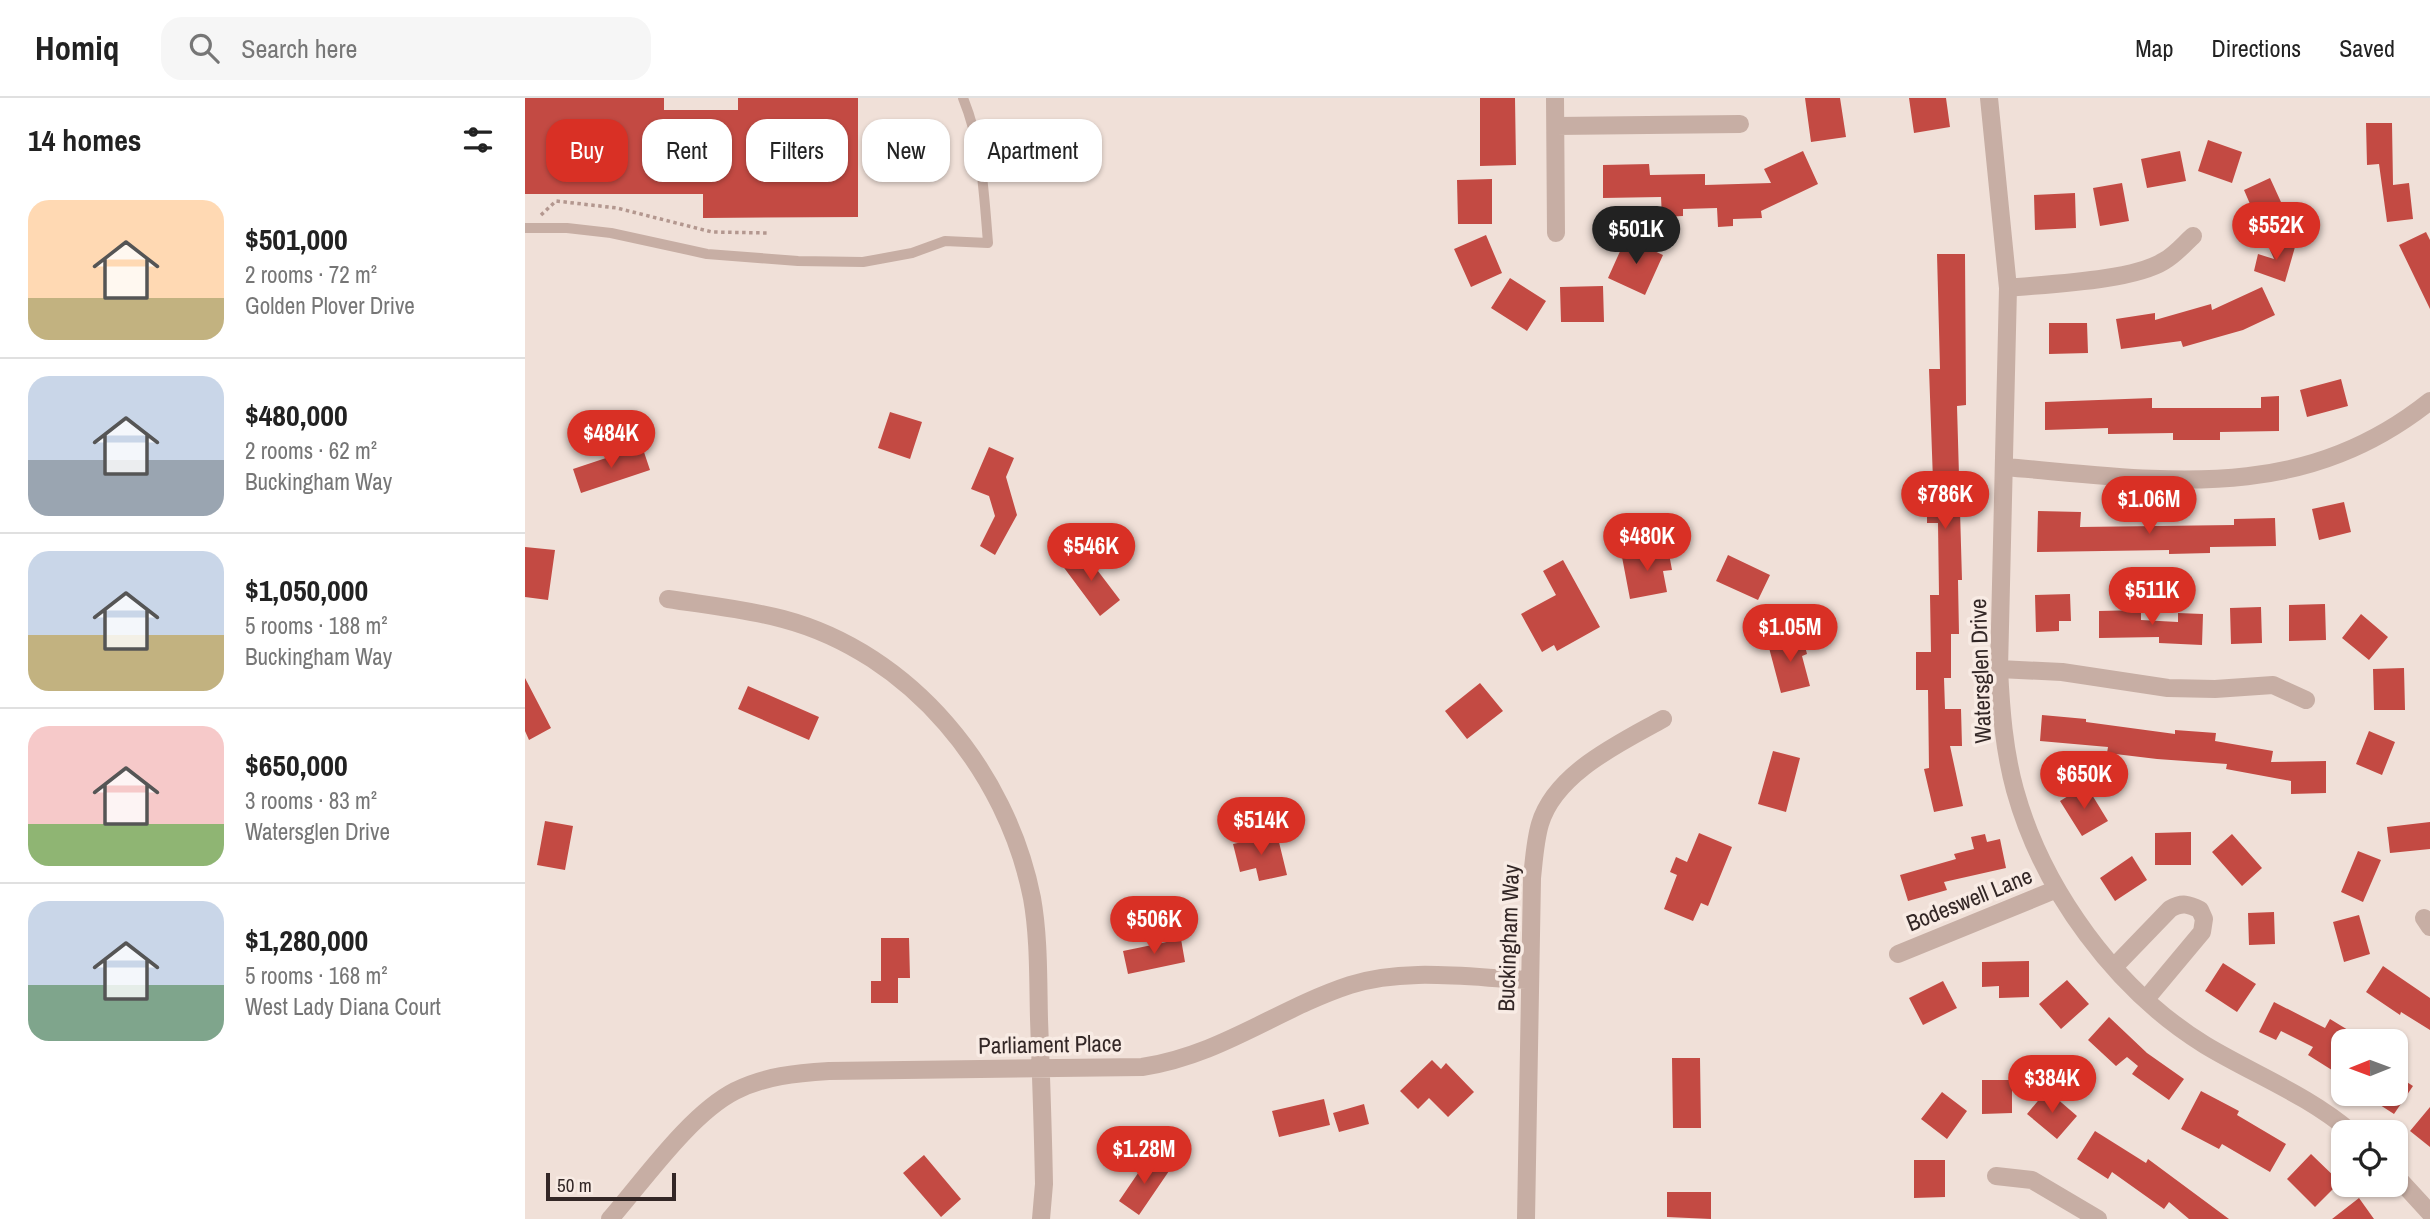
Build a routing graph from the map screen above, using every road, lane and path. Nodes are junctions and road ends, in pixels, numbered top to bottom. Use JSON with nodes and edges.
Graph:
{"nodes":[{"id":1,"x":963,"y":98,"type":"edge"},
{"id":2,"x":1556,"y":98,"type":"edge"},
{"id":3,"x":1989,"y":98,"type":"edge"},
{"id":4,"x":1740,"y":124,"type":"dead end"},
{"id":5,"x":1556,"y":126,"type":"junction"},
{"id":6,"x":537,"y":217,"type":"dead end"},
{"id":7,"x":525,"y":228,"type":"edge"},
{"id":8,"x":767,"y":233,"type":"dead end"},
{"id":9,"x":1556,"y":233,"type":"dead end"},
{"id":10,"x":2193,"y":236,"type":"dead end"},
{"id":11,"x":2008,"y":288,"type":"junction"},
{"id":12,"x":2430,"y":401,"type":"edge"},
{"id":13,"x":2005,"y":467,"type":"junction"},
{"id":14,"x":668,"y":599,"type":"dead end"},
{"id":15,"x":1999,"y":669,"type":"junction"},
{"id":16,"x":2306,"y":700,"type":"dead end"},
{"id":17,"x":1663,"y":719,"type":"dead end"},
{"id":18,"x":2057,"y":890,"type":"junction"},
{"id":19,"x":1898,"y":954,"type":"dead end"},
{"id":20,"x":2115,"y":967,"type":"junction"},
{"id":21,"x":1530,"y":980,"type":"junction"},
{"id":22,"x":2146,"y":999,"type":"junction"},
{"id":23,"x":1040,"y":1069,"type":"junction"},
{"id":24,"x":2333,"y":1120,"type":"edge"},
{"id":25,"x":1996,"y":1176,"type":"dead end"},
{"id":26,"x":2408,"y":1188,"type":"edge"},
{"id":27,"x":2430,"y":1213,"type":"edge"},
{"id":28,"x":610,"y":1219,"type":"edge"},
{"id":29,"x":1041,"y":1219,"type":"edge"},
{"id":30,"x":1526,"y":1219,"type":"edge"},
{"id":31,"x":2098,"y":1219,"type":"edge"}],
"edges":[{"from":1,"to":7,"type":"lane"},
{"from":2,"to":5,"type":"street"},
{"from":3,"to":11,"type":"street","name":"Watersglen Drive"},
{"from":4,"to":5,"type":"street"},
{"from":5,"to":9,"type":"street"},
{"from":6,"to":8,"type":"path"},
{"from":10,"to":11,"type":"street"},
{"from":11,"to":13,"type":"street","name":"Watersglen Drive"},
{"from":12,"to":13,"type":"street"},
{"from":13,"to":15,"type":"street","name":"Watersglen Drive"},
{"from":14,"to":23,"type":"street"},
{"from":15,"to":16,"type":"street"},
{"from":15,"to":18,"type":"street","name":"Watersglen Drive"},
{"from":17,"to":21,"type":"street","name":"Buckingham Way"},
{"from":18,"to":19,"type":"street","name":"Bodeswell Lane"},
{"from":18,"to":20,"type":"street","name":"Watersglen Drive"},
{"from":20,"to":22,"type":"street","name":"Watersglen Drive"},
{"from":20,"to":22,"type":"street"},
{"from":21,"to":23,"type":"street","name":"Parliament Place"},
{"from":21,"to":30,"type":"street","name":"Buckingham Way"},
{"from":22,"to":24,"type":"street","name":"Watersglen Drive"},
{"from":23,"to":28,"type":"street","name":"Parliament Place"},
{"from":23,"to":29,"type":"street"},
{"from":25,"to":31,"type":"street"},
{"from":26,"to":27,"type":"street"}]}
